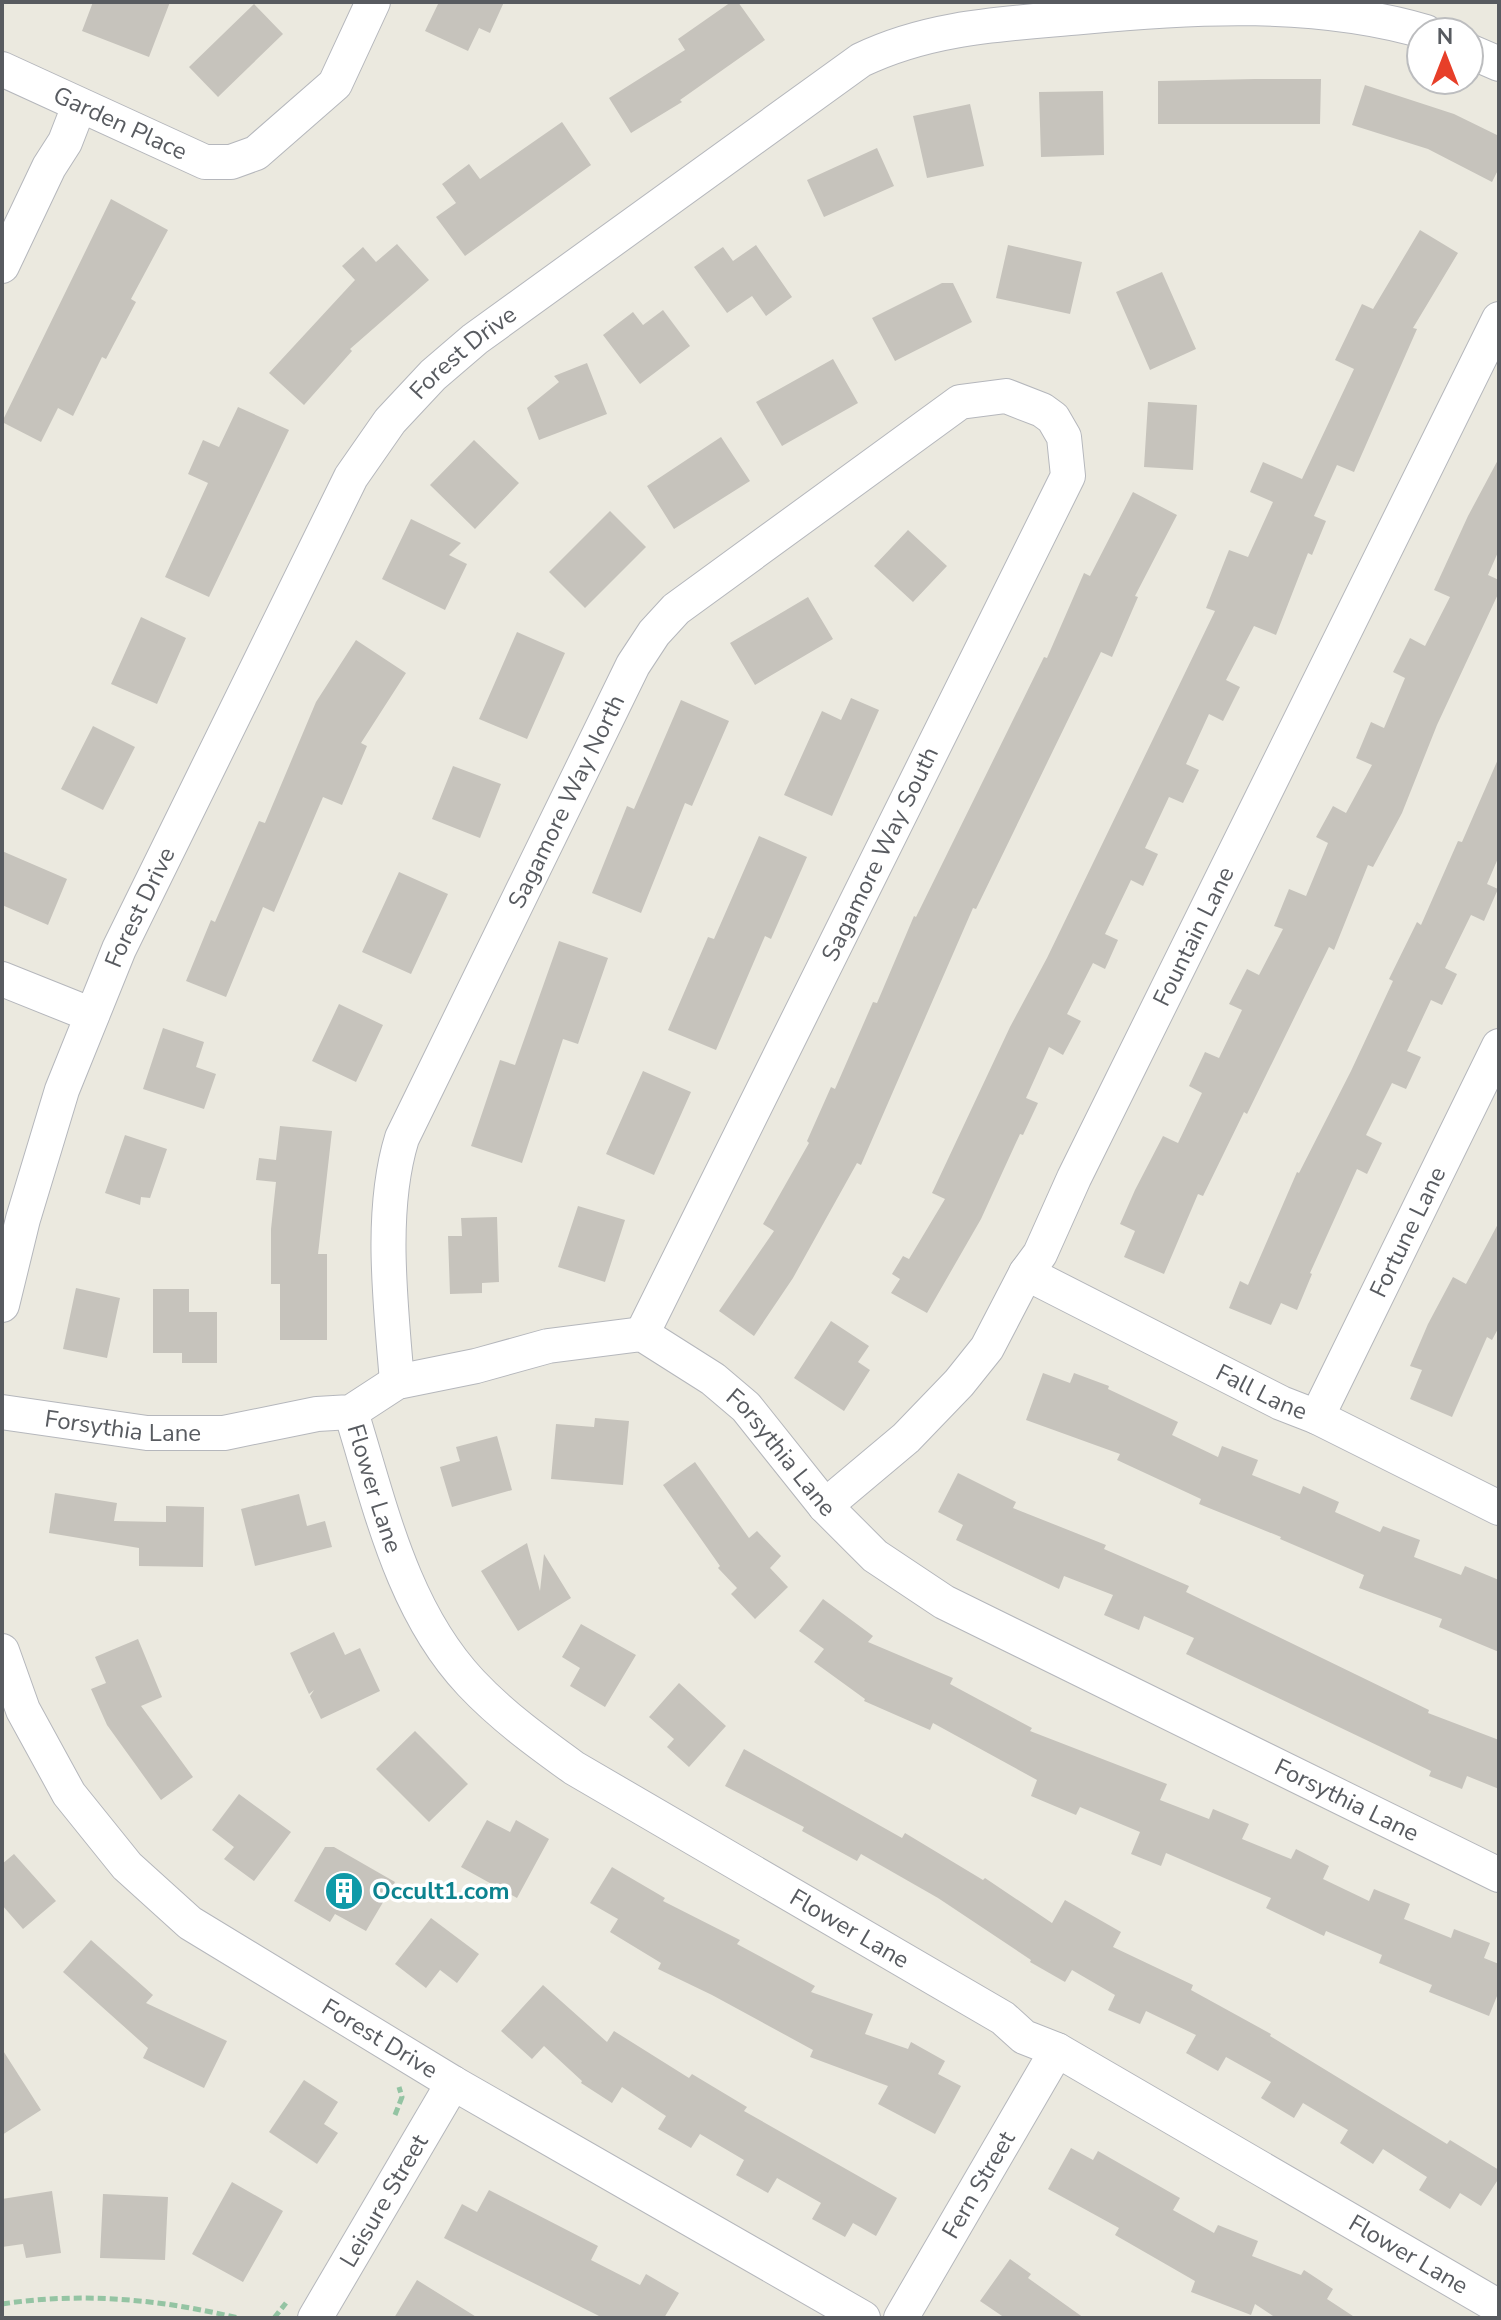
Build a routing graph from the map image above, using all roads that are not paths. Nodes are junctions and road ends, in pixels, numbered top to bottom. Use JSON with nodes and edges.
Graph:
{"nodes":[{"id":1,"x":373,"y":2,"type":"edge"},
{"id":2,"x":1147,"y":6,"type":"edge"},
{"id":3,"x":1405,"y":24,"type":"edge"},
{"id":4,"x":2,"y":69,"type":"edge"},
{"id":5,"x":79,"y":106,"type":"junction"},
{"id":6,"x":2,"y":266,"type":"edge"},
{"id":7,"x":1499,"y":319,"type":"edge"},
{"id":8,"x":1006,"y":396,"type":"joint"},
{"id":9,"x":2,"y":979,"type":"edge"},
{"id":10,"x":92,"y":1015,"type":"junction"},
{"id":11,"x":1499,"y":1046,"type":"edge"},
{"id":12,"x":1026,"y":1273,"type":"junction"},
{"id":13,"x":2,"y":1305,"type":"edge"},
{"id":14,"x":642,"y":1334,"type":"junction"},
{"id":15,"x":397,"y":1382,"type":"junction"},
{"id":16,"x":2,"y":1412,"type":"edge"},
{"id":17,"x":351,"y":1412,"type":"junction"},
{"id":18,"x":1317,"y":1417,"type":"junction"},
{"id":19,"x":825,"y":1506,"type":"junction"},
{"id":20,"x":1499,"y":1508,"type":"edge"},
{"id":21,"x":2,"y":1651,"type":"edge"},
{"id":22,"x":1499,"y":1875,"type":"edge"},
{"id":23,"x":1057,"y":2050,"type":"junction"},
{"id":24,"x":453,"y":2083,"type":"junction"},
{"id":25,"x":303,"y":2306,"type":"edge"},
{"id":26,"x":1499,"y":2307,"type":"edge"},
{"id":27,"x":863,"y":2318,"type":"edge"},
{"id":28,"x":901,"y":2318,"type":"edge"}],
"edges":[{"from":1,"to":5,"type":"street","name":"Garden Place"},
{"from":2,"to":3,"type":"street","name":"Forest Drive"},
{"from":2,"to":10,"type":"street","name":"Forest Drive"},
{"from":4,"to":5,"type":"street","name":"Garden Place"},
{"from":5,"to":6,"type":"street"},
{"from":7,"to":12,"type":"street","name":"Fountain Lane"},
{"from":8,"to":14,"type":"street","name":"Sagamore Way South"},
{"from":8,"to":15,"type":"street","name":"Sagamore Way North"},
{"from":9,"to":10,"type":"street"},
{"from":10,"to":13,"type":"street","name":"Forest Drive"},
{"from":11,"to":18,"type":"street","name":"Fortune Lane"},
{"from":12,"to":18,"type":"street","name":"Fall Lane"},
{"from":12,"to":19,"type":"street","name":"Fountain Lane"},
{"from":14,"to":15,"type":"street","name":"Forsythia Lane"},
{"from":14,"to":19,"type":"street","name":"Forsythia Lane"},
{"from":15,"to":17,"type":"street","name":"Forsythia Lane"},
{"from":16,"to":17,"type":"street","name":"Forsythia Lane"},
{"from":17,"to":23,"type":"street","name":"Flower Lane"},
{"from":18,"to":20,"type":"street","name":"Fall Lane"},
{"from":19,"to":22,"type":"street","name":"Forsythia Lane"},
{"from":21,"to":24,"type":"street","name":"Forest Drive"},
{"from":23,"to":26,"type":"street","name":"Flower Lane"},
{"from":23,"to":28,"type":"street","name":"Fern Street"},
{"from":24,"to":25,"type":"street","name":"Leisure Street"},
{"from":24,"to":27,"type":"street","name":"Forest Drive"}]}
